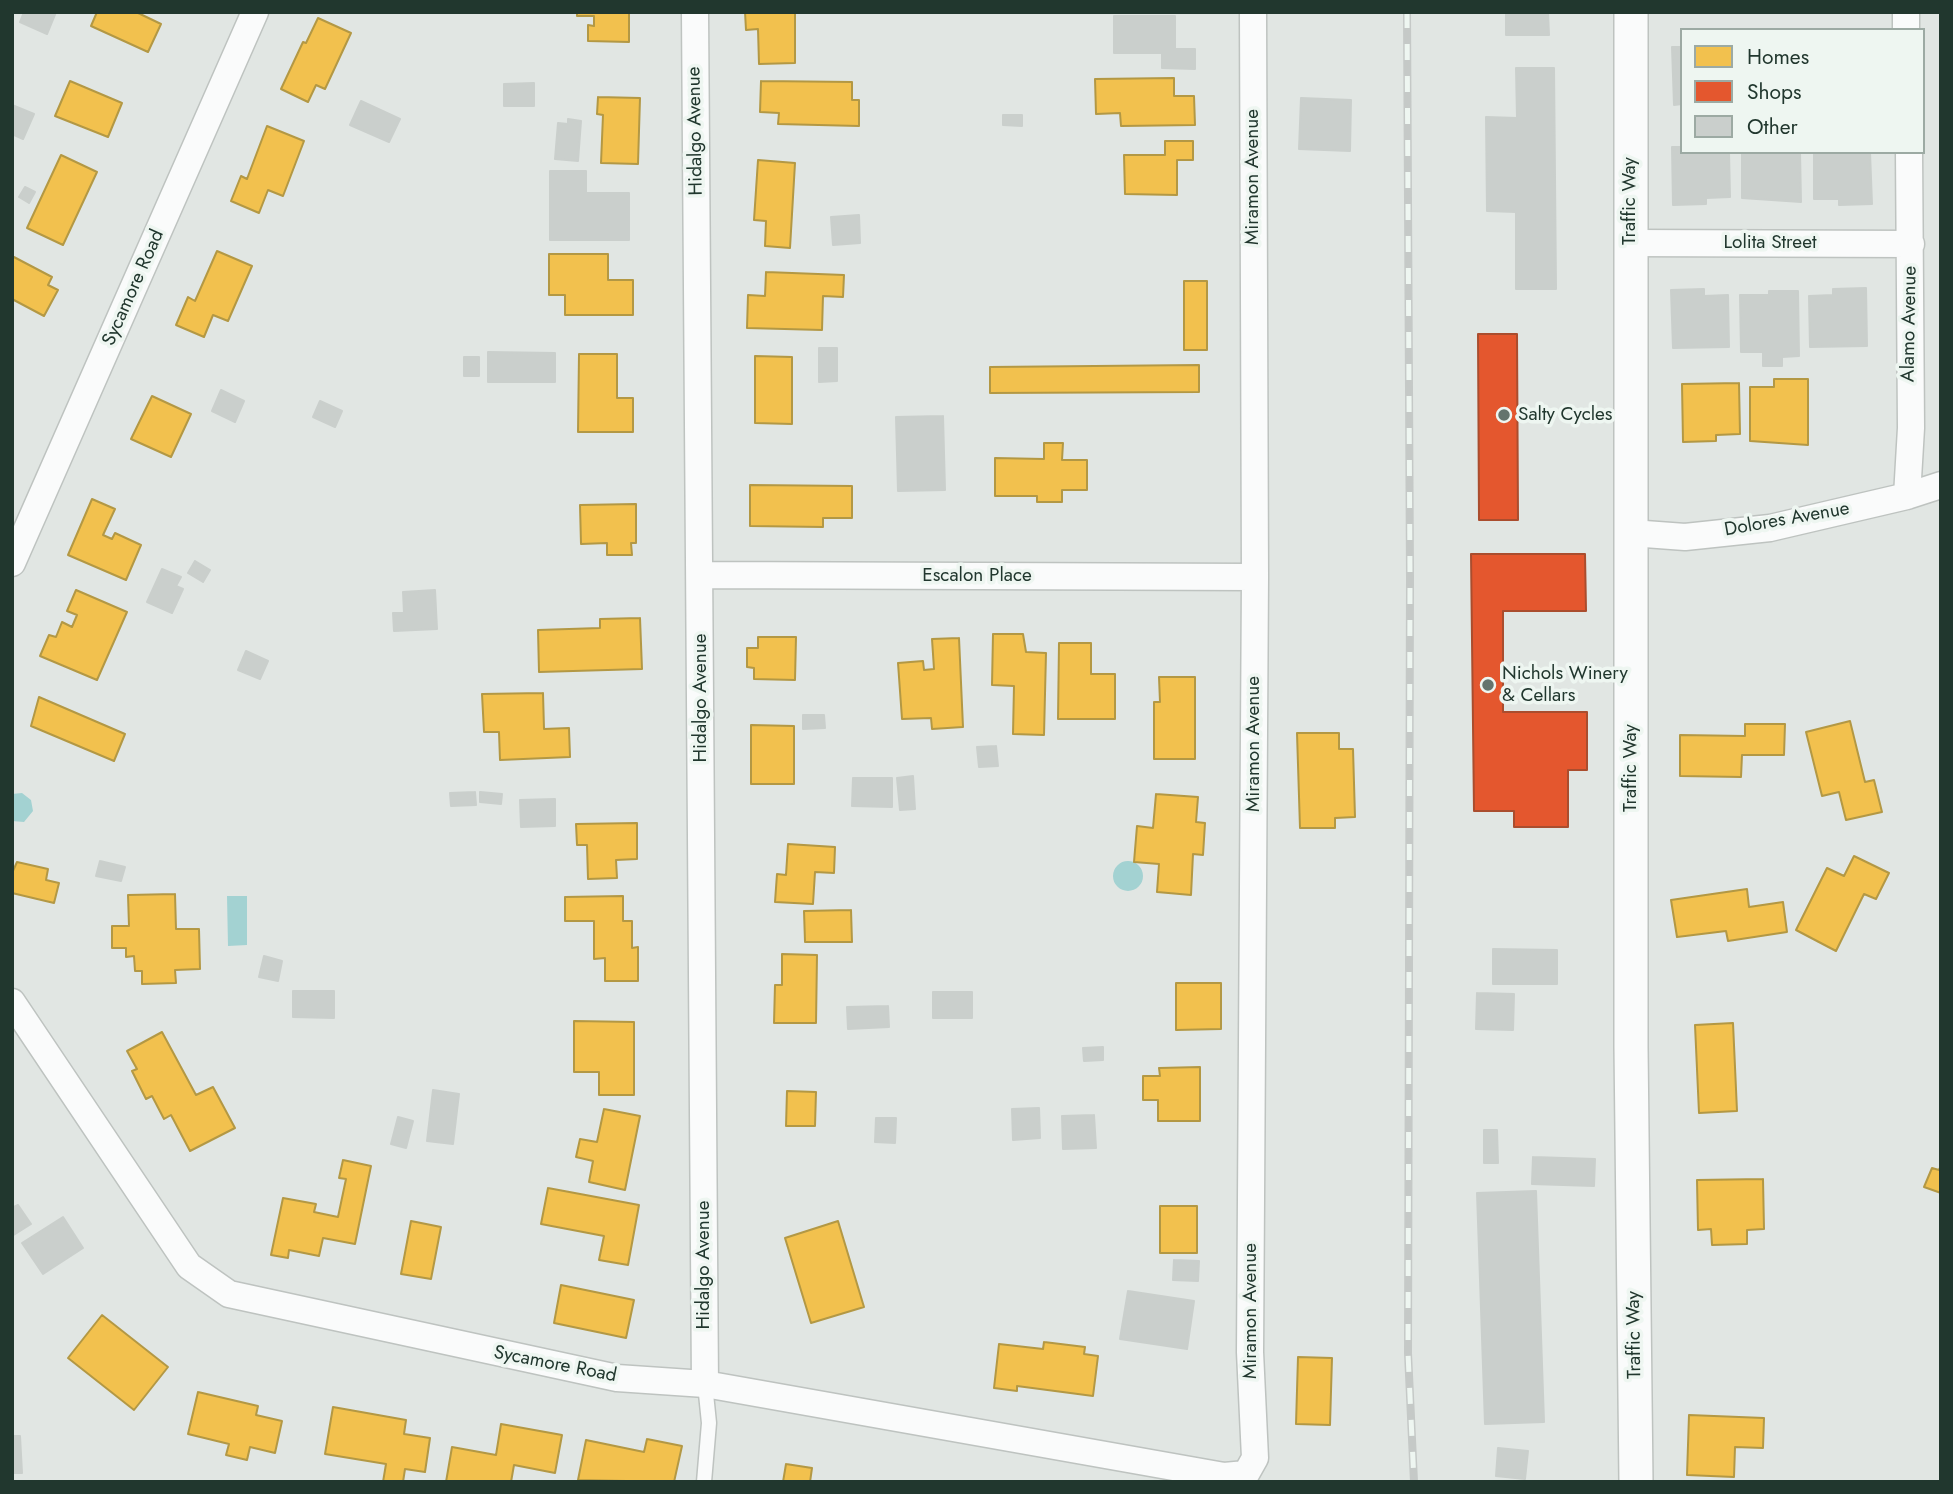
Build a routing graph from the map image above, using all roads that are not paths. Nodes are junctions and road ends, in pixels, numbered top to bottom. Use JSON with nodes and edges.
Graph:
{"nodes":[{"id":1,"x":255,"y":12,"type":"edge"},
{"id":2,"x":695,"y":12,"type":"edge"},
{"id":3,"x":1253,"y":12,"type":"edge"},
{"id":4,"x":1631,"y":12,"type":"edge"},
{"id":5,"x":1909,"y":154,"type":"edge"},
{"id":6,"x":1629,"y":243,"type":"junction"},
{"id":7,"x":1911,"y":244,"type":"junction"},
{"id":8,"x":1941,"y":485,"type":"edge"},
{"id":9,"x":1907,"y":496,"type":"junction"},
{"id":10,"x":1631,"y":533,"type":"junction"},
{"id":11,"x":12,"y":563,"type":"edge"},
{"id":12,"x":700,"y":575,"type":"junction"},
{"id":13,"x":1255,"y":577,"type":"junction"},
{"id":14,"x":12,"y":1002,"type":"edge"},
{"id":15,"x":705,"y":1384,"type":"junction"},
{"id":16,"x":1246,"y":1474,"type":"joint"},
{"id":17,"x":704,"y":1482,"type":"edge"},
{"id":18,"x":1636,"y":1482,"type":"edge"}],
"edges":[{"from":1,"to":11,"type":"street","name":"Sycamore Road"},
{"from":2,"to":12,"type":"street","name":"Hidalgo Avenue"},
{"from":3,"to":13,"type":"street","name":"Miramon Avenue"},
{"from":4,"to":6,"type":"street","name":"Traffic Way"},
{"from":5,"to":7,"type":"street","name":"Alamo Avenue"},
{"from":6,"to":7,"type":"street","name":"Lolita Street"},
{"from":6,"to":10,"type":"street","name":"Traffic Way"},
{"from":7,"to":9,"type":"street","name":"Alamo Avenue"},
{"from":8,"to":9,"type":"street","name":"Dolores Avenue"},
{"from":9,"to":10,"type":"street","name":"Dolores Avenue"},
{"from":10,"to":18,"type":"street","name":"Traffic Way"},
{"from":12,"to":13,"type":"street","name":"Escalon Place"},
{"from":12,"to":15,"type":"street","name":"Hidalgo Avenue"},
{"from":13,"to":16,"type":"street","name":"Miramon Avenue"},
{"from":14,"to":15,"type":"street","name":"Sycamore Road"},
{"from":15,"to":16,"type":"street","name":"Sycamore Road"},
{"from":15,"to":17,"type":"lane"}]}
